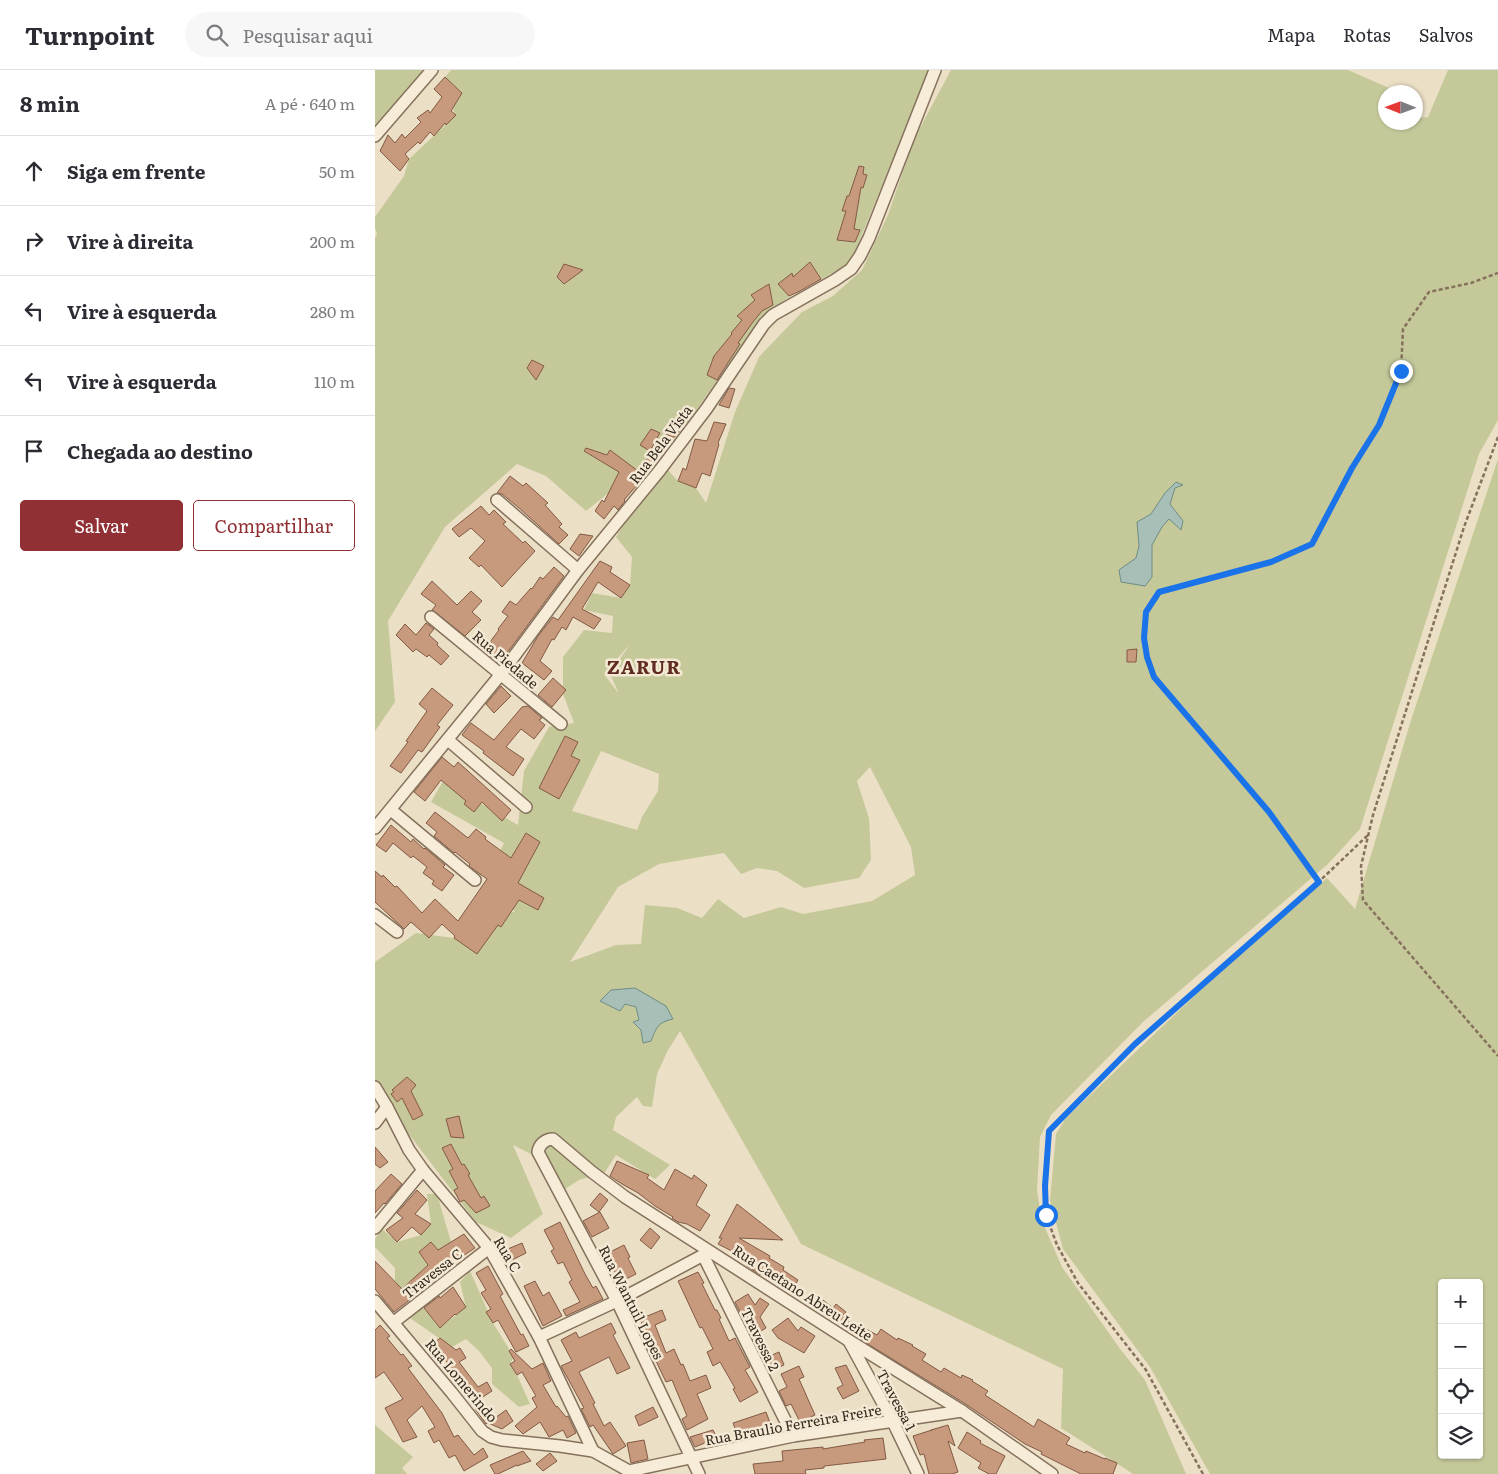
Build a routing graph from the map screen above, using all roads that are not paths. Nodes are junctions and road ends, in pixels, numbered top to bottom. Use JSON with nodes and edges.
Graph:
{"nodes":[{"id":1,"x":432,"y":70,"type":"edge"},
{"id":2,"x":935,"y":70,"type":"edge"},
{"id":3,"x":375,"y":136,"type":"edge"},
{"id":4,"x":497,"y":500,"type":"dead end"},
{"id":5,"x":578,"y":570,"type":"junction"},
{"id":6,"x":431,"y":617,"type":"dead end"},
{"id":7,"x":501,"y":674,"type":"junction"},
{"id":8,"x":561,"y":724,"type":"dead end"},
{"id":9,"x":448,"y":740,"type":"junction"},
{"id":10,"x":525,"y":807,"type":"dead end"},
{"id":11,"x":391,"y":810,"type":"junction"},
{"id":12,"x":375,"y":828,"type":"edge"},
{"id":13,"x":475,"y":880,"type":"dead end"},
{"id":14,"x":375,"y":914,"type":"edge"},
{"id":15,"x":397,"y":932,"type":"dead end"},
{"id":16,"x":375,"y":1086,"type":"edge"},
{"id":17,"x":387,"y":1107,"type":"junction"},
{"id":18,"x":375,"y":1123,"type":"edge"},
{"id":19,"x":540,"y":1144,"type":"joint"},
{"id":20,"x":423,"y":1170,"type":"junction"},
{"id":21,"x":375,"y":1228,"type":"edge"},
{"id":22,"x":489,"y":1248,"type":"junction"},
{"id":23,"x":707,"y":1254,"type":"junction"},
{"id":24,"x":375,"y":1301,"type":"edge"},
{"id":25,"x":617,"y":1301,"type":"junction"},
{"id":26,"x":394,"y":1322,"type":"junction"},
{"id":27,"x":539,"y":1337,"type":"junction"},
{"id":28,"x":848,"y":1340,"type":"junction"},
{"id":29,"x":962,"y":1411,"type":"junction"},
{"id":30,"x":893,"y":1422,"type":"junction"},
{"id":31,"x":793,"y":1436,"type":"junction"},
{"id":32,"x":593,"y":1451,"type":"junction"},
{"id":33,"x":691,"y":1457,"type":"junction"},
{"id":34,"x":629,"y":1472,"type":"edge"},
{"id":35,"x":699,"y":1474,"type":"edge"},
{"id":36,"x":918,"y":1474,"type":"edge"},
{"id":37,"x":1052,"y":1474,"type":"edge"}],
"edges":[{"from":1,"to":3,"type":"street"},
{"from":2,"to":5,"type":"street","name":"Rua Bela Vista"},
{"from":4,"to":5,"type":"street"},
{"from":5,"to":7,"type":"street","name":"Rua Bela Vista"},
{"from":6,"to":7,"type":"street","name":"Rua Piedade"},
{"from":7,"to":8,"type":"street","name":"Rua Piedade"},
{"from":7,"to":9,"type":"street","name":"Rua Bela Vista"},
{"from":9,"to":10,"type":"street"},
{"from":9,"to":11,"type":"street","name":"Rua Bela Vista"},
{"from":11,"to":12,"type":"street","name":"Rua Bela Vista"},
{"from":11,"to":13,"type":"street"},
{"from":14,"to":15,"type":"street"},
{"from":16,"to":17,"type":"street","name":"Rua C"},
{"from":17,"to":18,"type":"street"},
{"from":17,"to":20,"type":"street","name":"Rua C"},
{"from":19,"to":23,"type":"street","name":"Rua Caetano Abreu Leite"},
{"from":19,"to":25,"type":"street","name":"Rua Wantuil Lopes"},
{"from":20,"to":21,"type":"street"},
{"from":20,"to":22,"type":"street","name":"Rua C"},
{"from":22,"to":26,"type":"street","name":"Travessa C"},
{"from":22,"to":27,"type":"street","name":"Rua C"},
{"from":23,"to":25,"type":"street"},
{"from":23,"to":28,"type":"street","name":"Rua Caetano Abreu Leite"},
{"from":23,"to":31,"type":"street","name":"Travessa 2"},
{"from":24,"to":26,"type":"street","name":"Rua Lomerindo"},
{"from":25,"to":27,"type":"street"},
{"from":25,"to":33,"type":"street","name":"Rua Wantuil Lopes"},
{"from":26,"to":32,"type":"street","name":"Rua Lomerindo"},
{"from":27,"to":32,"type":"street","name":"Rua C"},
{"from":28,"to":29,"type":"street","name":"Rua Caetano Abreu Leite"},
{"from":28,"to":30,"type":"street","name":"Travessa 1"},
{"from":29,"to":30,"type":"street","name":"Rua Braulio Ferreira Freire"},
{"from":29,"to":37,"type":"street","name":"Rua Caetano Abreu Leite"},
{"from":30,"to":31,"type":"street","name":"Rua Braulio Ferreira Freire"},
{"from":30,"to":36,"type":"street","name":"Travessa 1"},
{"from":31,"to":33,"type":"street","name":"Rua Braulio Ferreira Freire"},
{"from":32,"to":34,"type":"street","name":"Rua Lomerindo"},
{"from":33,"to":34,"type":"street","name":"Rua Braulio Ferreira Freire"},
{"from":33,"to":35,"type":"street","name":"Rua Wantuil Lopes"}]}
